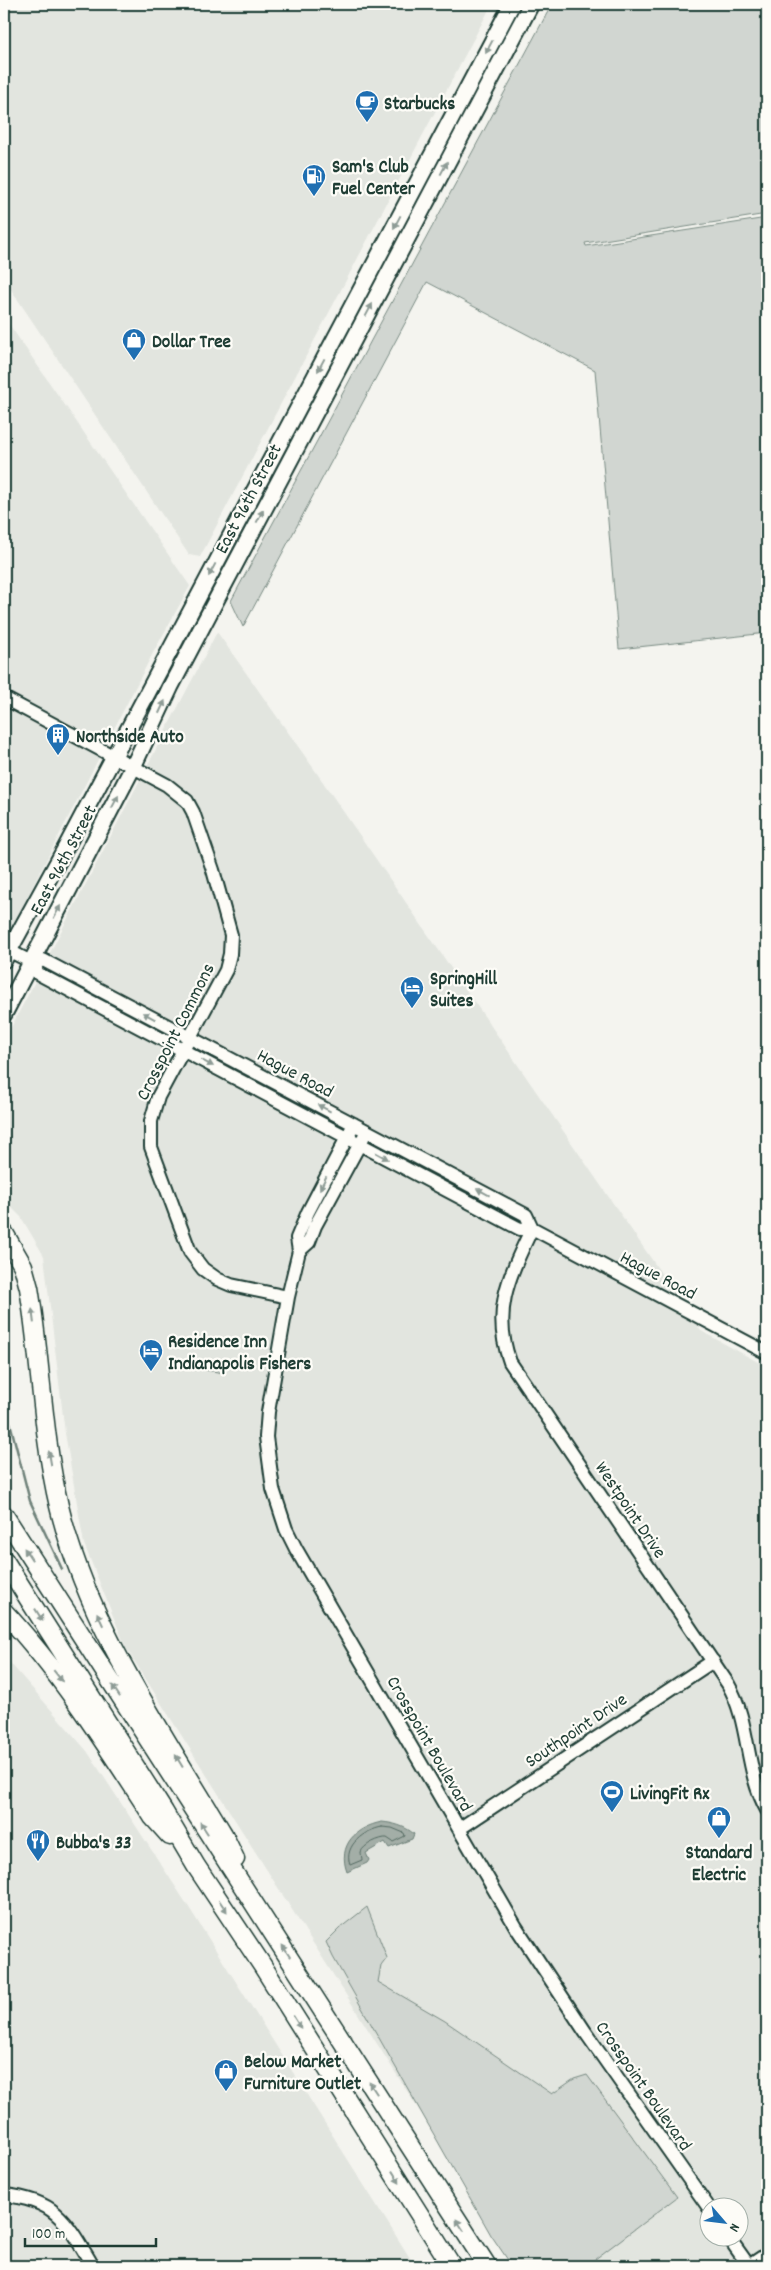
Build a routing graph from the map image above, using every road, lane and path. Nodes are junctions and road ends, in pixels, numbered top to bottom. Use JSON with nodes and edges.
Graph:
{"nodes":[{"id":1,"x":512,"y":4,"type":"edge"},
{"id":2,"x":531,"y":4,"type":"edge"},
{"id":3,"x":307,"y":391,"type":"junction"},
{"id":4,"x":275,"y":489,"type":"junction"},
{"id":5,"x":182,"y":627,"type":"junction"},
{"id":6,"x":171,"y":686,"type":"junction"},
{"id":7,"x":4,"y":699,"type":"edge"},
{"id":8,"x":114,"y":756,"type":"junction"},
{"id":9,"x":133,"y":767,"type":"junction"},
{"id":10,"x":6,"y":953,"type":"edge"},
{"id":11,"x":33,"y":963,"type":"junction"},
{"id":12,"x":4,"y":1014,"type":"edge"},
{"id":13,"x":190,"y":1038,"type":"junction"},
{"id":14,"x":183,"y":1050,"type":"junction"},
{"id":15,"x":354,"y":1124,"type":"junction"},
{"id":16,"x":367,"y":1131,"type":"junction"},
{"id":17,"x":347,"y":1137,"type":"junction"},
{"id":18,"x":360,"y":1144,"type":"junction"},
{"id":19,"x":532,"y":1228,"type":"junction"},
{"id":20,"x":4,"y":1233,"type":"edge"},
{"id":21,"x":300,"y":1251,"type":"junction"},
{"id":22,"x":288,"y":1297,"type":"junction"},
{"id":23,"x":767,"y":1353,"type":"edge"},
{"id":24,"x":4,"y":1515,"type":"edge"},
{"id":25,"x":4,"y":1560,"type":"edge"},
{"id":26,"x":4,"y":1612,"type":"edge"},
{"id":27,"x":712,"y":1661,"type":"junction"},
{"id":28,"x":767,"y":1810,"type":"edge"},
{"id":29,"x":459,"y":1829,"type":"junction"},
{"id":30,"x":196,"y":1866,"type":"junction"},
{"id":31,"x":260,"y":1912,"type":"junction"},
{"id":32,"x":4,"y":2195,"type":"edge"},
{"id":33,"x":702,"y":2198,"type":"edge"},
{"id":34,"x":736,"y":2248,"type":"edge"},
{"id":35,"x":767,"y":2254,"type":"edge"},
{"id":36,"x":92,"y":2263,"type":"dead end"},
{"id":37,"x":452,"y":2266,"type":"edge"},
{"id":38,"x":487,"y":2266,"type":"edge"},
{"id":39,"x":749,"y":2266,"type":"edge"}],
"edges":[{"from":1,"to":3,"type":"main road","name":"East 96th Street","one_way":true},
{"from":4,"to":2,"type":"main road","name":"East 96th Street","one_way":true},
{"from":3,"to":4,"type":"main road"},
{"from":3,"to":5,"type":"main road","name":"East 96th Street","one_way":true},
{"from":6,"to":4,"type":"main road","name":"East 96th Street","one_way":true},
{"from":5,"to":6,"type":"main road"},
{"from":5,"to":8,"type":"main road","name":"East 96th Street"},
{"from":9,"to":6,"type":"main road","name":"East 96th Street","one_way":true},
{"from":7,"to":8,"type":"street","name":"Crosspoint Commons"},
{"from":8,"to":9,"type":"street","name":"Crosspoint Commons"},
{"from":8,"to":10,"type":"main road","name":"East 96th Street"},
{"from":11,"to":9,"type":"main road","name":"East 96th Street","one_way":true},
{"from":9,"to":13,"type":"street","name":"Crosspoint Commons"},
{"from":10,"to":11,"type":"street"},
{"from":11,"to":12,"type":"main road","name":"East 96th Street"},
{"from":13,"to":11,"type":"street","name":"Hague Road","one_way":true},
{"from":11,"to":14,"type":"street","name":"Hague Road"},
{"from":13,"to":14,"type":"street","name":"Crosspoint Commons"},
{"from":15,"to":13,"type":"street","name":"Hague Road","one_way":true},
{"from":14,"to":17,"type":"street","name":"Hague Road","one_way":true},
{"from":14,"to":22,"type":"street","name":"Crosspoint Commons"},
{"from":15,"to":16,"type":"street","name":"Hague Road"},
{"from":15,"to":17,"type":"street","name":"Crosspoint Boulevard"},
{"from":16,"to":18,"type":"street","name":"Crosspoint Boulevard"},
{"from":19,"to":16,"type":"street","name":"Hague Road","one_way":true},
{"from":17,"to":18,"type":"street","name":"Hague Road"},
{"from":17,"to":21,"type":"street","name":"Crosspoint Boulevard","one_way":true},
{"from":18,"to":19,"type":"street","name":"Hague Road","one_way":true},
{"from":18,"to":21,"type":"street","name":"Crosspoint Boulevard"},
{"from":19,"to":23,"type":"street","name":"Hague Road"},
{"from":19,"to":27,"type":"street","name":"Westpoint Drive"},
{"from":31,"to":20,"type":"highway","one_way":true},
{"from":21,"to":22,"type":"street","name":"Crosspoint Boulevard"},
{"from":22,"to":29,"type":"street","name":"Crosspoint Boulevard"},
{"from":31,"to":24,"type":"highway","one_way":true},
{"from":25,"to":30,"type":"highway","one_way":true},
{"from":26,"to":30,"type":"highway","one_way":true},
{"from":27,"to":28,"type":"street","name":"Westpoint Drive"},
{"from":27,"to":29,"type":"street","name":"Southpoint Drive"},
{"from":29,"to":33,"type":"street","name":"Crosspoint Boulevard"},
{"from":30,"to":37,"type":"highway","one_way":true},
{"from":38,"to":31,"type":"highway","one_way":true},
{"from":32,"to":36,"type":"street"},
{"from":34,"to":39,"type":"street"},
{"from":35,"to":39,"type":"street"}]}
